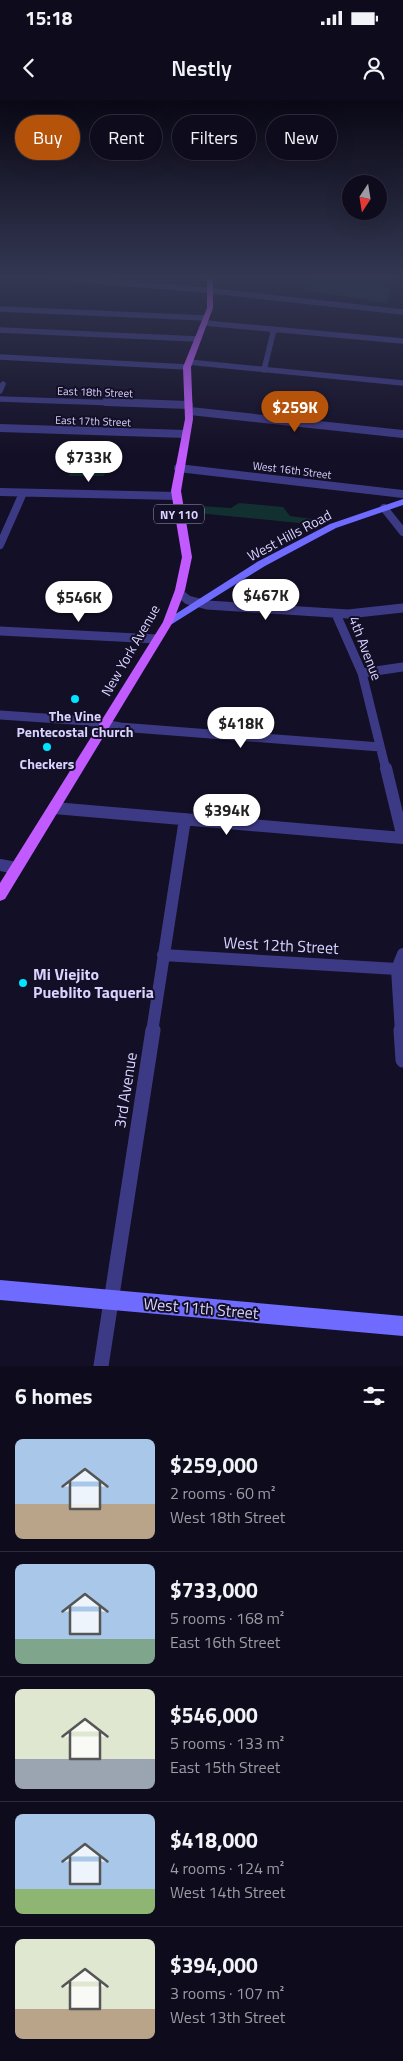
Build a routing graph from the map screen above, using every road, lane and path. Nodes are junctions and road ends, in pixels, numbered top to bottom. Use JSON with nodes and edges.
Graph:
{"nodes":[{"id":1,"x":133,"y":336,"type":"edge"},
{"id":2,"x":198,"y":336,"type":"edge"},
{"id":3,"x":272,"y":336,"type":"edge"},
{"id":4,"x":357,"y":336,"type":"edge"},
{"id":5,"x":197,"y":339,"type":"junction"},
{"id":6,"x":403,"y":340,"type":"edge"},
{"id":7,"x":0,"y":357,"type":"edge"},
{"id":8,"x":187,"y":364,"type":"junction"},
{"id":9,"x":264,"y":370,"type":"junction"},
{"id":10,"x":403,"y":383,"type":"edge"},
{"id":11,"x":0,"y":399,"type":"edge"},
{"id":12,"x":189,"y":408,"type":"junction"},
{"id":13,"x":0,"y":428,"type":"edge"},
{"id":14,"x":186,"y":434,"type":"junction"},
{"id":15,"x":403,"y":434,"type":"edge"},
{"id":16,"x":178,"y":468,"type":"junction"},
{"id":17,"x":0,"y":492,"type":"edge"},
{"id":18,"x":23,"y":493,"type":"junction"},
{"id":19,"x":403,"y":494,"type":"edge"},
{"id":20,"x":176,"y":496,"type":"junction"},
{"id":21,"x":403,"y":502,"type":"edge"},
{"id":22,"x":384,"y":508,"type":"junction"},
{"id":23,"x":403,"y":532,"type":"edge"},
{"id":24,"x":0,"y":545,"type":"edge"},
{"id":25,"x":179,"y":593,"type":"junction"},
{"id":26,"x":199,"y":604,"type":"junction"},
{"id":27,"x":403,"y":608,"type":"edge"},
{"id":28,"x":336,"y":614,"type":"junction"},
{"id":29,"x":168,"y":622,"type":"junction"},
{"id":30,"x":0,"y":631,"type":"edge"},
{"id":31,"x":157,"y":639,"type":"junction"},
{"id":32,"x":403,"y":667,"type":"edge"},
{"id":33,"x":362,"y":673,"type":"junction"},
{"id":34,"x":0,"y":715,"type":"edge"},
{"id":35,"x":105,"y":724,"type":"junction"},
{"id":36,"x":380,"y":747,"type":"junction"},
{"id":37,"x":54,"y":808,"type":"junction"},
{"id":38,"x":185,"y":819,"type":"junction"},
{"id":39,"x":403,"y":838,"type":"edge"},
{"id":40,"x":0,"y":865,"type":"edge"},
{"id":41,"x":16,"y":868,"type":"junction"},
{"id":42,"x":0,"y":895,"type":"edge"},
{"id":43,"x":163,"y":954,"type":"junction"},
{"id":44,"x":403,"y":954,"type":"edge"},
{"id":45,"x":397,"y":968,"type":"junction"},
{"id":46,"x":403,"y":1060,"type":"edge"},
{"id":47,"x":0,"y":1290,"type":"edge"},
{"id":48,"x":110,"y":1300,"type":"junction"},
{"id":49,"x":403,"y":1326,"type":"edge"},
{"id":50,"x":101,"y":1366,"type":"edge"}],
"edges":[{"from":1,"to":5,"type":"street"},
{"from":2,"to":5,"type":"main road","name":"New York Avenue","number":"NY 110"},
{"from":3,"to":9,"type":"street"},
{"from":4,"to":6,"type":"street"},
{"from":5,"to":8,"type":"main road","name":"New York Avenue","number":"NY 110"},
{"from":7,"to":8,"type":"street"},
{"from":8,"to":9,"type":"street"},
{"from":8,"to":12,"type":"main road","name":"New York Avenue","number":"NY 110"},
{"from":9,"to":10,"type":"street"},
{"from":11,"to":12,"type":"street","name":"East 18th Street"},
{"from":12,"to":14,"type":"main road","name":"New York Avenue","number":"NY 110"},
{"from":12,"to":15,"type":"street","name":"East 18th Street"},
{"from":13,"to":14,"type":"street","name":"East 17th Street"},
{"from":14,"to":16,"type":"main road","name":"New York Avenue","number":"NY 110"},
{"from":16,"to":19,"type":"street","name":"West 16th Street"},
{"from":16,"to":20,"type":"main road","name":"New York Avenue","number":"NY 110"},
{"from":17,"to":18,"type":"street"},
{"from":18,"to":20,"type":"street"},
{"from":18,"to":24,"type":"street"},
{"from":20,"to":25,"type":"main road","name":"New York Avenue","number":"NY 110"},
{"from":21,"to":22,"type":"street","name":"West Hills Road"},
{"from":22,"to":23,"type":"street"},
{"from":22,"to":26,"type":"street","name":"West Hills Road"},
{"from":25,"to":26,"type":"street"},
{"from":25,"to":29,"type":"main road","name":"New York Avenue","number":"NY 110"},
{"from":26,"to":28,"type":"street"},
{"from":26,"to":29,"type":"street","name":"West Hills Road"},
{"from":27,"to":28,"type":"street"},
{"from":28,"to":33,"type":"street","name":"4th Avenue"},
{"from":29,"to":31,"type":"main road","name":"New York Avenue","number":"NY 110"},
{"from":30,"to":31,"type":"street"},
{"from":31,"to":35,"type":"main road","name":"New York Avenue","number":"NY 110"},
{"from":32,"to":33,"type":"street"},
{"from":33,"to":36,"type":"street","name":"4th Avenue"},
{"from":34,"to":35,"type":"street"},
{"from":35,"to":36,"type":"street"},
{"from":35,"to":37,"type":"main road","name":"New York Avenue","number":"NY 110"},
{"from":36,"to":39,"type":"street","name":"4th Avenue"},
{"from":37,"to":38,"type":"street"},
{"from":37,"to":41,"type":"main road","name":"New York Avenue","number":"NY 110"},
{"from":38,"to":39,"type":"street"},
{"from":38,"to":43,"type":"street","name":"3rd Avenue"},
{"from":40,"to":41,"type":"street"},
{"from":41,"to":42,"type":"main road","name":"New York Avenue","number":"NY 110"},
{"from":43,"to":45,"type":"street","name":"West 12th Street"},
{"from":43,"to":48,"type":"street","name":"3rd Avenue"},
{"from":44,"to":45,"type":"street"},
{"from":45,"to":46,"type":"street"},
{"from":47,"to":48,"type":"street","name":"West 11th Street"},
{"from":48,"to":49,"type":"street","name":"West 11th Street"},
{"from":48,"to":50,"type":"street","name":"3rd Avenue"}]}
